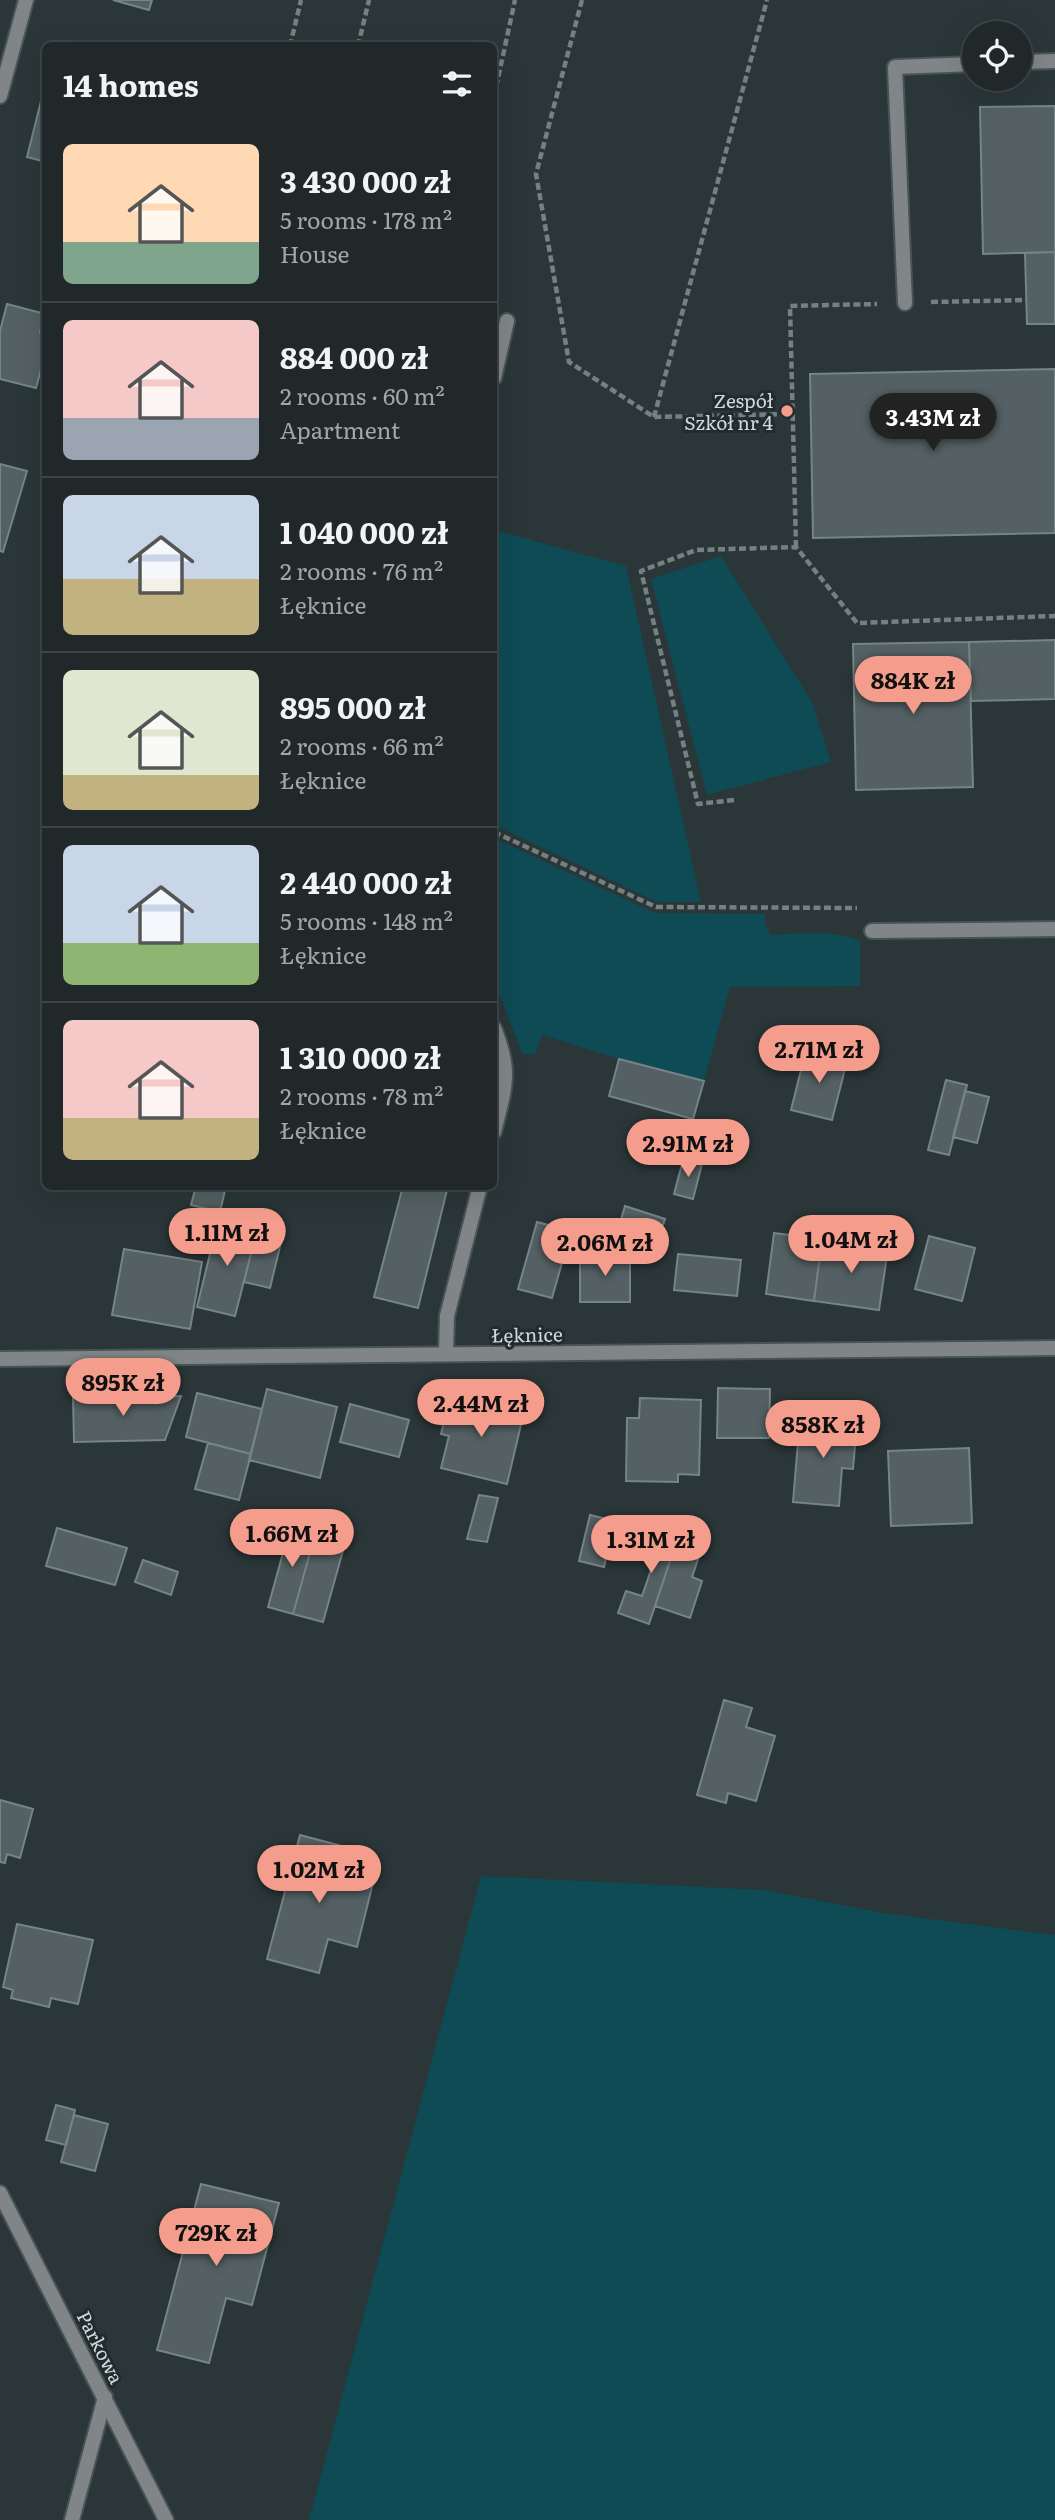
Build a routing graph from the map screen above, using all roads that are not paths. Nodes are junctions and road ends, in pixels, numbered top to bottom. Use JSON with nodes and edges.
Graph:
{"nodes":[{"id":1,"x":26,"y":0,"type":"edge"},
{"id":2,"x":1055,"y":61,"type":"edge"},
{"id":3,"x":1032,"y":62,"type":"edge"},
{"id":4,"x":962,"y":64,"type":"edge"},
{"id":5,"x":0,"y":96,"type":"edge"},
{"id":6,"x":905,"y":303,"type":"road end"},
{"id":7,"x":507,"y":321,"type":"dead end"},
{"id":8,"x":497,"y":365,"type":"edge"},
{"id":9,"x":1055,"y":929,"type":"edge"},
{"id":10,"x":872,"y":931,"type":"road end"},
{"id":11,"x":497,"y":1037,"type":"edge"},
{"id":12,"x":497,"y":1117,"type":"edge"},
{"id":13,"x":479,"y":1190,"type":"edge"},
{"id":14,"x":1055,"y":1348,"type":"edge"},
{"id":15,"x":446,"y":1354,"type":"junction"},
{"id":16,"x":0,"y":1359,"type":"edge"},
{"id":17,"x":0,"y":2193,"type":"edge"},
{"id":18,"x":105,"y":2397,"type":"junction"},
{"id":19,"x":72,"y":2520,"type":"edge"},
{"id":20,"x":166,"y":2520,"type":"edge"}],
"edges":[{"from":1,"to":5,"type":"street"},
{"from":2,"to":3,"type":"street"},
{"from":4,"to":6,"type":"street"},
{"from":7,"to":8,"type":"street"},
{"from":9,"to":10,"type":"street"},
{"from":11,"to":12,"type":"street"},
{"from":13,"to":15,"type":"street"},
{"from":14,"to":15,"type":"street","name":"Łęknice"},
{"from":15,"to":16,"type":"street","name":"Łęknice"},
{"from":17,"to":18,"type":"street","name":"Parkowa"},
{"from":18,"to":19,"type":"street"},
{"from":18,"to":20,"type":"street","name":"Parkowa"}]}
